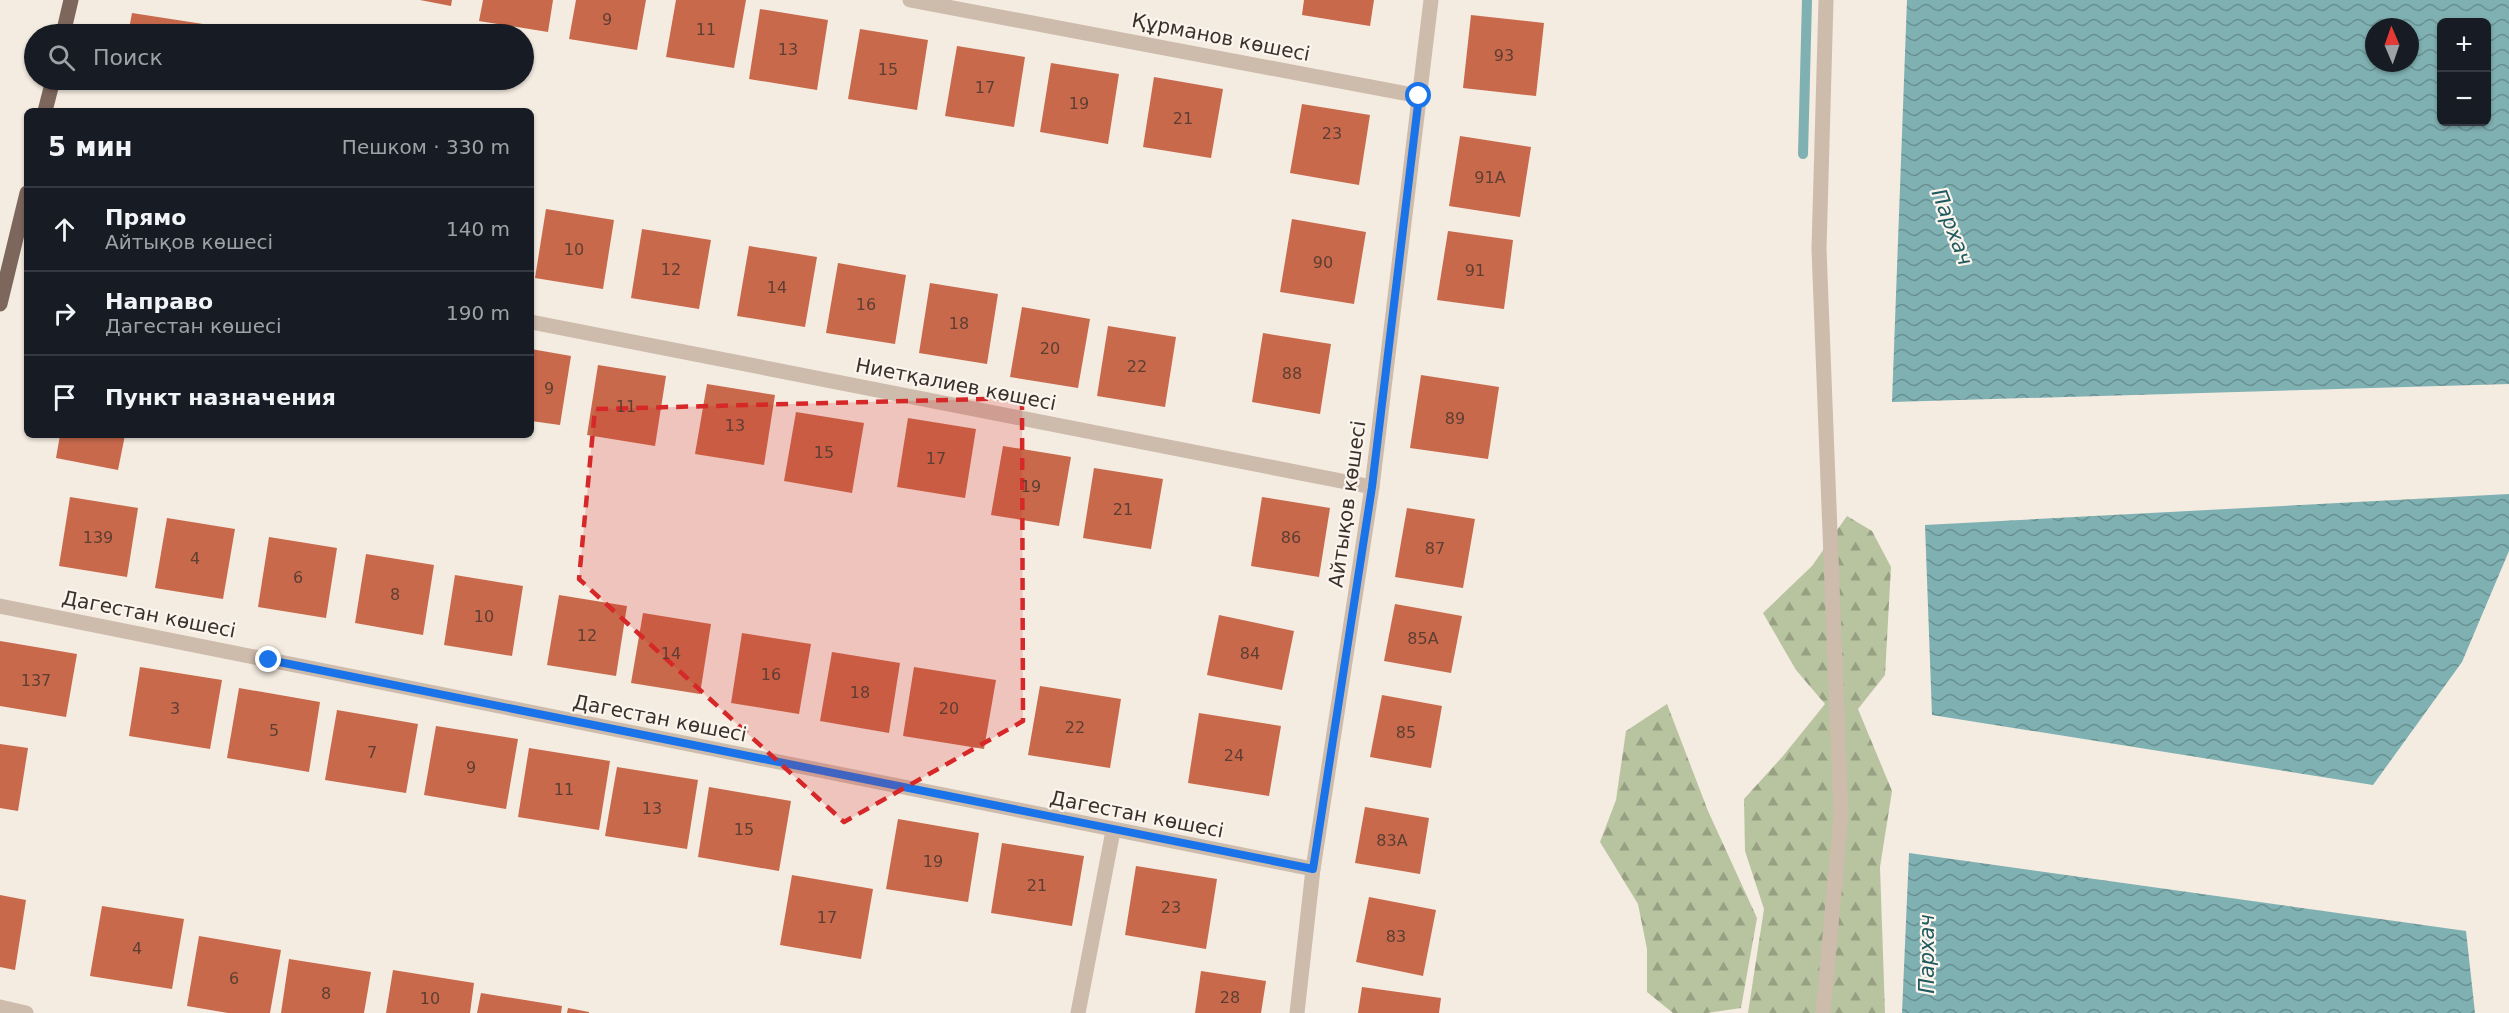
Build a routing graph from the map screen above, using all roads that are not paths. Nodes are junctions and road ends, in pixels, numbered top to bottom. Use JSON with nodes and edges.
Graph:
{"nodes":[{"id":1,"x":70,"y":0,"type":"edge"},
{"id":2,"x":910,"y":0,"type":"edge"},
{"id":3,"x":1431,"y":0,"type":"edge"},
{"id":4,"x":1826,"y":0,"type":"edge"},
{"id":5,"x":65,"y":24,"type":"edge"},
{"id":6,"x":50,"y":90,"type":"edge"},
{"id":7,"x":1419,"y":96,"type":"junction"},
{"id":8,"x":46,"y":108,"type":"edge"},
{"id":9,"x":24,"y":223,"type":"edge"},
{"id":10,"x":0,"y":304,"type":"edge"},
{"id":11,"x":534,"y":323,"type":"edge"},
{"id":12,"x":1372,"y":487,"type":"junction"},
{"id":13,"x":0,"y":606,"type":"edge"},
{"id":14,"x":1113,"y":831,"type":"junction"},
{"id":15,"x":1313,"y":869,"type":"junction"},
{"id":16,"x":0,"y":1007,"type":"edge"},
{"id":17,"x":26,"y":1013,"type":"edge"},
{"id":18,"x":1078,"y":1013,"type":"edge"},
{"id":19,"x":1297,"y":1013,"type":"edge"},
{"id":20,"x":1823,"y":1013,"type":"edge"}],
"edges":[{"from":1,"to":5,"type":"main road"},
{"from":2,"to":7,"type":"street","name":"Құрманов көшесі"},
{"from":3,"to":7,"type":"street","name":"Айтықов көшесі"},
{"from":4,"to":20,"type":"street"},
{"from":6,"to":8,"type":"main road"},
{"from":7,"to":12,"type":"street","name":"Айтықов көшесі"},
{"from":9,"to":10,"type":"main road"},
{"from":11,"to":12,"type":"street","name":"Ниетқалиев көшесі"},
{"from":12,"to":15,"type":"street","name":"Айтықов көшесі"},
{"from":13,"to":14,"type":"street","name":"Дагестан көшесі"},
{"from":14,"to":15,"type":"street","name":"Дагестан көшесі"},
{"from":14,"to":18,"type":"street"},
{"from":15,"to":19,"type":"street","name":"Айтықов көшесі"},
{"from":16,"to":17,"type":"street"}]}
